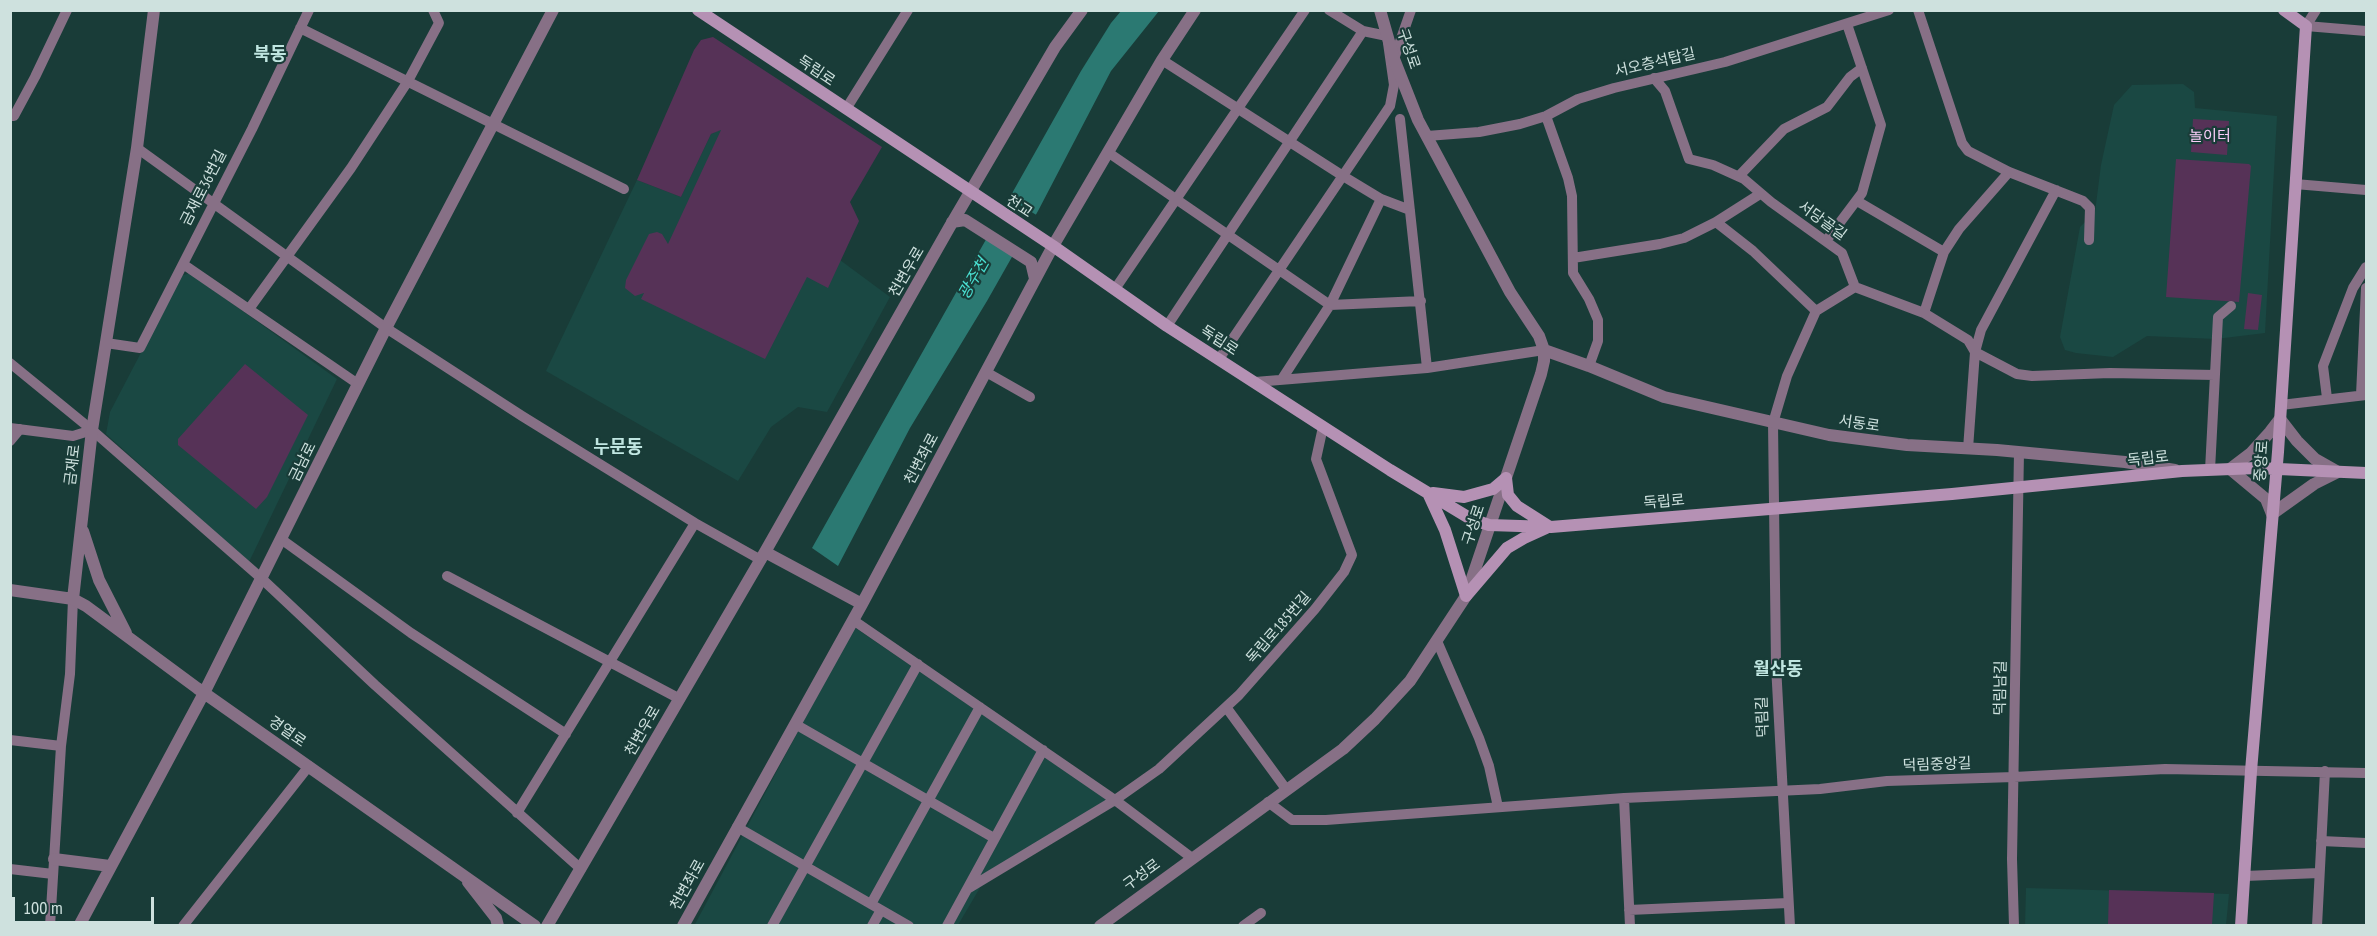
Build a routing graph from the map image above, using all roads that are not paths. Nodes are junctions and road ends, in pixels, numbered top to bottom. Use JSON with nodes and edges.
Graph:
{"nodes":[{"id":1,"x":67,"y":10,"type":"edge"},
{"id":2,"x":154,"y":10,"type":"edge"},
{"id":3,"x":309,"y":10,"type":"edge"},
{"id":4,"x":433,"y":10,"type":"edge"},
{"id":5,"x":553,"y":10,"type":"edge"},
{"id":6,"x":908,"y":10,"type":"edge"},
{"id":7,"x":1082,"y":10,"type":"edge"},
{"id":8,"x":1195,"y":10,"type":"edge"},
{"id":9,"x":1305,"y":10,"type":"edge"},
{"id":10,"x":1329,"y":10,"type":"edge"},
{"id":11,"x":1380,"y":10,"type":"edge"},
{"id":12,"x":1411,"y":10,"type":"edge"},
{"id":13,"x":1889,"y":10,"type":"edge"},
{"id":14,"x":1918,"y":10,"type":"edge"},
{"id":15,"x":2284,"y":10,"type":"edge"},
{"id":16,"x":2316,"y":10,"type":"edge"},
{"id":17,"x":705,"y":12,"type":"edge"},
{"id":18,"x":1847,"y":24,"type":"junction"},
{"id":19,"x":2306,"y":26,"type":"junction"},
{"id":20,"x":300,"y":28,"type":"junction"},
{"id":21,"x":1364,"y":31,"type":"junction"},
{"id":22,"x":2367,"y":31,"type":"edge"},
{"id":23,"x":1387,"y":36,"type":"junction"},
{"id":24,"x":1394,"y":59,"type":"junction"},
{"id":25,"x":1162,"y":60,"type":"junction"},
{"id":26,"x":1862,"y":68,"type":"junction"},
{"id":27,"x":1654,"y":78,"type":"junction"},
{"id":28,"x":408,"y":81,"type":"junction"},
{"id":29,"x":1239,"y":108,"type":"junction"},
{"id":30,"x":846,"y":109,"type":"junction"},
{"id":31,"x":1415,"y":112,"type":"junction"},
{"id":32,"x":1384,"y":114,"type":"junction"},
{"id":33,"x":12,"y":116,"type":"edge"},
{"id":34,"x":1546,"y":116,"type":"junction"},
{"id":35,"x":1400,"y":119,"type":"junction"},
{"id":36,"x":494,"y":123,"type":"junction"},
{"id":37,"x":1427,"y":136,"type":"junction"},
{"id":38,"x":1291,"y":141,"type":"junction"},
{"id":39,"x":137,"y":148,"type":"junction"},
{"id":40,"x":1109,"y":153,"type":"junction"},
{"id":41,"x":2009,"y":172,"type":"junction"},
{"id":42,"x":1343,"y":176,"type":"junction"},
{"id":43,"x":1739,"y":176,"type":"junction"},
{"id":44,"x":2295,"y":184,"type":"junction"},
{"id":45,"x":624,"y":189,"type":"dead end"},
{"id":46,"x":2056,"y":190,"type":"junction"},
{"id":47,"x":2367,"y":190,"type":"edge"},
{"id":48,"x":1760,"y":194,"type":"junction"},
{"id":49,"x":974,"y":196,"type":"junction"},
{"id":50,"x":1175,"y":199,"type":"junction"},
{"id":51,"x":1381,"y":199,"type":"junction"},
{"id":52,"x":1857,"y":201,"type":"junction"},
{"id":53,"x":213,"y":202,"type":"junction"},
{"id":54,"x":1410,"y":210,"type":"junction"},
{"id":55,"x":952,"y":222,"type":"junction"},
{"id":56,"x":1716,"y":222,"type":"junction"},
{"id":57,"x":1228,"y":235,"type":"junction"},
{"id":58,"x":2089,"y":240,"type":"dead end"},
{"id":59,"x":1826,"y":241,"type":"junction"},
{"id":60,"x":1049,"y":244,"type":"junction"},
{"id":61,"x":1944,"y":252,"type":"junction"},
{"id":62,"x":288,"y":256,"type":"junction"},
{"id":63,"x":1573,"y":258,"type":"junction"},
{"id":64,"x":183,"y":264,"type":"junction"},
{"id":65,"x":2367,"y":267,"type":"edge"},
{"id":66,"x":1279,"y":271,"type":"junction"},
{"id":67,"x":1035,"y":279,"type":"junction"},
{"id":68,"x":1855,"y":287,"type":"junction"},
{"id":69,"x":2367,"y":288,"type":"edge"},
{"id":70,"x":1115,"y":289,"type":"junction"},
{"id":71,"x":1420,"y":301,"type":"junction"},
{"id":72,"x":1330,"y":305,"type":"junction"},
{"id":73,"x":2231,"y":306,"type":"dead end"},
{"id":74,"x":249,"y":309,"type":"junction"},
{"id":75,"x":1816,"y":311,"type":"junction"},
{"id":76,"x":1924,"y":313,"type":"junction"},
{"id":77,"x":1167,"y":326,"type":"junction"},
{"id":78,"x":386,"y":328,"type":"junction"},
{"id":79,"x":106,"y":343,"type":"junction"},
{"id":80,"x":1544,"y":351,"type":"junction"},
{"id":81,"x":1975,"y":352,"type":"junction"},
{"id":82,"x":1219,"y":359,"type":"junction"},
{"id":83,"x":10,"y":363,"type":"edge"},
{"id":84,"x":1589,"y":366,"type":"junction"},
{"id":85,"x":1427,"y":368,"type":"junction"},
{"id":86,"x":986,"y":372,"type":"junction"},
{"id":87,"x":2215,"y":375,"type":"junction"},
{"id":88,"x":1282,"y":379,"type":"junction"},
{"id":89,"x":1255,"y":382,"type":"junction"},
{"id":90,"x":358,"y":384,"type":"junction"},
{"id":91,"x":2364,"y":395,"type":"edge"},
{"id":92,"x":1030,"y":397,"type":"dead end"},
{"id":93,"x":2327,"y":398,"type":"junction"},
{"id":94,"x":2281,"y":405,"type":"junction"},
{"id":95,"x":2280,"y":419,"type":"junction"},
{"id":96,"x":1773,"y":423,"type":"junction"},
{"id":97,"x":1323,"y":427,"type":"junction"},
{"id":98,"x":15,"y":428,"type":"edge"},
{"id":99,"x":92,"y":430,"type":"junction"},
{"id":100,"x":10,"y":441,"type":"edge"},
{"id":101,"x":1968,"y":448,"type":"junction"},
{"id":102,"x":2019,"y":452,"type":"junction"},
{"id":103,"x":2230,"y":469,"type":"junction"},
{"id":104,"x":2277,"y":469,"type":"junction"},
{"id":105,"x":2210,"y":470,"type":"junction"},
{"id":106,"x":2182,"y":471,"type":"junction"},
{"id":107,"x":2338,"y":472,"type":"junction"},
{"id":108,"x":2367,"y":473,"type":"edge"},
{"id":109,"x":1506,"y":478,"type":"junction"},
{"id":110,"x":2018,"y":487,"type":"junction"},
{"id":111,"x":1428,"y":493,"type":"junction"},
{"id":112,"x":1774,"y":508,"type":"junction"},
{"id":113,"x":2272,"y":514,"type":"junction"},
{"id":114,"x":694,"y":523,"type":"junction"},
{"id":115,"x":81,"y":525,"type":"junction"},
{"id":116,"x":1489,"y":525,"type":"junction"},
{"id":117,"x":1551,"y":527,"type":"junction"},
{"id":118,"x":281,"y":539,"type":"junction"},
{"id":119,"x":763,"y":556,"type":"junction"},
{"id":120,"x":447,"y":576,"type":"dead end"},
{"id":121,"x":261,"y":578,"type":"junction"},
{"id":122,"x":10,"y":590,"type":"edge"},
{"id":123,"x":1466,"y":596,"type":"junction"},
{"id":124,"x":73,"y":599,"type":"junction"},
{"id":125,"x":862,"y":604,"type":"junction"},
{"id":126,"x":853,"y":620,"type":"junction"},
{"id":127,"x":128,"y":637,"type":"junction"},
{"id":128,"x":1437,"y":641,"type":"junction"},
{"id":129,"x":609,"y":662,"type":"junction"},
{"id":130,"x":918,"y":664,"type":"junction"},
{"id":131,"x":204,"y":693,"type":"junction"},
{"id":132,"x":680,"y":699,"type":"junction"},
{"id":133,"x":980,"y":707,"type":"junction"},
{"id":134,"x":1226,"y":707,"type":"junction"},
{"id":135,"x":795,"y":724,"type":"junction"},
{"id":136,"x":566,"y":734,"type":"junction"},
{"id":137,"x":10,"y":740,"type":"edge"},
{"id":138,"x":61,"y":746,"type":"junction"},
{"id":139,"x":1043,"y":750,"type":"junction"},
{"id":140,"x":863,"y":763,"type":"junction"},
{"id":141,"x":309,"y":766,"type":"junction"},
{"id":142,"x":2251,"y":771,"type":"junction"},
{"id":143,"x":2325,"y":771,"type":"junction"},
{"id":144,"x":2367,"y":773,"type":"edge"},
{"id":145,"x":2014,"y":777,"type":"junction"},
{"id":146,"x":1286,"y":789,"type":"junction"},
{"id":147,"x":1781,"y":790,"type":"junction"},
{"id":148,"x":1624,"y":798,"type":"junction"},
{"id":149,"x":928,"y":800,"type":"junction"},
{"id":150,"x":1115,"y":800,"type":"junction"},
{"id":151,"x":1268,"y":802,"type":"junction"},
{"id":152,"x":1498,"y":807,"type":"junction"},
{"id":153,"x":517,"y":813,"type":"junction"},
{"id":154,"x":737,"y":827,"type":"junction"},
{"id":155,"x":994,"y":838,"type":"junction"},
{"id":156,"x":2321,"y":842,"type":"junction"},
{"id":157,"x":2367,"y":843,"type":"edge"},
{"id":158,"x":1192,"y":858,"type":"junction"},
{"id":159,"x":54,"y":859,"type":"junction"},
{"id":160,"x":111,"y":866,"type":"junction"},
{"id":161,"x":806,"y":866,"type":"junction"},
{"id":162,"x":10,"y":869,"type":"edge"},
{"id":163,"x":581,"y":869,"type":"junction"},
{"id":164,"x":460,"y":872,"type":"junction"},
{"id":165,"x":2319,"y":873,"type":"junction"},
{"id":166,"x":53,"y":874,"type":"junction"},
{"id":167,"x":2244,"y":876,"type":"junction"},
{"id":168,"x":969,"y":888,"type":"junction"},
{"id":169,"x":1788,"y":903,"type":"junction"},
{"id":170,"x":871,"y":904,"type":"junction"},
{"id":171,"x":881,"y":910,"type":"junction"},
{"id":172,"x":1629,"y":910,"type":"junction"},
{"id":173,"x":1262,"y":913,"type":"dead end"},
{"id":174,"x":50,"y":926,"type":"edge"},
{"id":175,"x":79,"y":926,"type":"edge"},
{"id":176,"x":183,"y":926,"type":"edge"},
{"id":177,"x":498,"y":926,"type":"edge"},
{"id":178,"x":535,"y":926,"type":"edge"},
{"id":179,"x":547,"y":926,"type":"edge"},
{"id":180,"x":682,"y":926,"type":"edge"},
{"id":181,"x":772,"y":926,"type":"edge"},
{"id":182,"x":872,"y":926,"type":"edge"},
{"id":183,"x":909,"y":926,"type":"edge"},
{"id":184,"x":947,"y":926,"type":"edge"},
{"id":185,"x":1100,"y":926,"type":"edge"},
{"id":186,"x":1243,"y":926,"type":"edge"},
{"id":187,"x":1630,"y":926,"type":"edge"},
{"id":188,"x":1790,"y":926,"type":"edge"},
{"id":189,"x":2014,"y":926,"type":"edge"},
{"id":190,"x":2241,"y":926,"type":"edge"},
{"id":191,"x":2317,"y":926,"type":"edge"}],
"edges":[{"from":1,"to":33,"type":"street"},
{"from":2,"to":39,"type":"street","name":"금재로"},
{"from":3,"to":20,"type":"street","name":"금재로36번길"},
{"from":4,"to":28,"type":"street"},
{"from":5,"to":36,"type":"street","name":"금남로"},
{"from":6,"to":30,"type":"street"},
{"from":7,"to":49,"type":"street","name":"천변우로"},
{"from":8,"to":25,"type":"street","name":"천변좌로"},
{"from":9,"to":29,"type":"street"},
{"from":10,"to":21,"type":"street"},
{"from":11,"to":23,"type":"street","name":"구성로"},
{"from":12,"to":24,"type":"street"},
{"from":13,"to":18,"type":"street","name":"서오층석탑길"},
{"from":14,"to":41,"type":"street"},
{"from":15,"to":19,"type":"main road"},
{"from":16,"to":19,"type":"street"},
{"from":17,"to":30,"type":"main road","name":"독립로"},
{"from":18,"to":26,"type":"street"},
{"from":18,"to":27,"type":"street","name":"서오층석탑길"},
{"from":19,"to":22,"type":"street"},
{"from":19,"to":44,"type":"main road","name":"중앙로"},
{"from":20,"to":28,"type":"street"},
{"from":20,"to":53,"type":"street","name":"금재로36번길"},
{"from":21,"to":23,"type":"street"},
{"from":21,"to":38,"type":"street"},
{"from":23,"to":24,"type":"street","name":"구성로"},
{"from":23,"to":32,"type":"street"},
{"from":24,"to":31,"type":"street","name":"구성로"},
{"from":25,"to":29,"type":"street"},
{"from":25,"to":40,"type":"street","name":"천변좌로"},
{"from":26,"to":43,"type":"street"},
{"from":26,"to":52,"type":"street"},
{"from":27,"to":34,"type":"street","name":"서오층석탑길"},
{"from":27,"to":43,"type":"street","name":"서당골길"},
{"from":28,"to":36,"type":"street"},
{"from":28,"to":62,"type":"street"},
{"from":29,"to":38,"type":"street"},
{"from":29,"to":50,"type":"street"},
{"from":30,"to":49,"type":"main road","name":"독립로"},
{"from":31,"to":35,"type":"street"},
{"from":31,"to":37,"type":"street","name":"구성로"},
{"from":32,"to":35,"type":"street"},
{"from":32,"to":42,"type":"street"},
{"from":34,"to":37,"type":"street","name":"서오층석탑길"},
{"from":34,"to":63,"type":"street"},
{"from":35,"to":54,"type":"street"},
{"from":36,"to":45,"type":"street"},
{"from":36,"to":78,"type":"street","name":"금남로"},
{"from":37,"to":80,"type":"street","name":"구성로"},
{"from":38,"to":42,"type":"street"},
{"from":38,"to":57,"type":"street"},
{"from":39,"to":53,"type":"street"},
{"from":39,"to":79,"type":"street","name":"금재로"},
{"from":40,"to":50,"type":"street"},
{"from":40,"to":60,"type":"street","name":"천변좌로"},
{"from":41,"to":46,"type":"street"},
{"from":41,"to":61,"type":"street"},
{"from":42,"to":51,"type":"street"},
{"from":42,"to":66,"type":"street"},
{"from":43,"to":48,"type":"street","name":"서당골길"},
{"from":44,"to":47,"type":"street"},
{"from":44,"to":94,"type":"main road","name":"중앙로"},
{"from":46,"to":58,"type":"street"},
{"from":46,"to":81,"type":"street"},
{"from":48,"to":56,"type":"street"},
{"from":48,"to":59,"type":"street","name":"서당골길"},
{"from":49,"to":55,"type":"street","name":"천변우로"},
{"from":49,"to":60,"type":"main road","name":"천교"},
{"from":50,"to":57,"type":"street"},
{"from":50,"to":70,"type":"street"},
{"from":51,"to":54,"type":"street"},
{"from":51,"to":72,"type":"street"},
{"from":52,"to":59,"type":"street"},
{"from":52,"to":61,"type":"street"},
{"from":53,"to":62,"type":"street"},
{"from":53,"to":64,"type":"street","name":"금재로36번길"},
{"from":54,"to":71,"type":"street"},
{"from":55,"to":67,"type":"street"},
{"from":55,"to":119,"type":"street","name":"천변우로"},
{"from":56,"to":63,"type":"street"},
{"from":56,"to":75,"type":"street"},
{"from":57,"to":66,"type":"street"},
{"from":57,"to":77,"type":"street"},
{"from":59,"to":68,"type":"street","name":"서당골길"},
{"from":60,"to":67,"type":"street","name":"천변좌로"},
{"from":60,"to":70,"type":"main road","name":"독립로"},
{"from":61,"to":76,"type":"street"},
{"from":62,"to":74,"type":"street"},
{"from":62,"to":78,"type":"street"},
{"from":63,"to":84,"type":"street"},
{"from":64,"to":74,"type":"street"},
{"from":64,"to":79,"type":"street","name":"금재로36번길"},
{"from":65,"to":93,"type":"street"},
{"from":66,"to":72,"type":"street"},
{"from":66,"to":82,"type":"street"},
{"from":67,"to":86,"type":"street","name":"천변좌로"},
{"from":68,"to":75,"type":"street"},
{"from":68,"to":76,"type":"street"},
{"from":69,"to":91,"type":"street"},
{"from":70,"to":77,"type":"main road","name":"독립로"},
{"from":71,"to":72,"type":"street"},
{"from":71,"to":85,"type":"street"},
{"from":72,"to":88,"type":"street"},
{"from":73,"to":87,"type":"street"},
{"from":74,"to":90,"type":"street"},
{"from":75,"to":96,"type":"street","name":"덕림길"},
{"from":76,"to":81,"type":"street"},
{"from":77,"to":82,"type":"main road","name":"독립로"},
{"from":78,"to":90,"type":"street","name":"금남로"},
{"from":78,"to":114,"type":"street"},
{"from":79,"to":99,"type":"street","name":"금재로"},
{"from":80,"to":84,"type":"street","name":"서동로"},
{"from":80,"to":85,"type":"street"},
{"from":80,"to":109,"type":"street","name":"구성로"},
{"from":81,"to":87,"type":"street"},
{"from":81,"to":101,"type":"street"},
{"from":82,"to":89,"type":"main road","name":"독립로"},
{"from":83,"to":99,"type":"street"},
{"from":84,"to":96,"type":"street","name":"서동로"},
{"from":85,"to":88,"type":"street"},
{"from":86,"to":92,"type":"street"},
{"from":86,"to":125,"type":"street","name":"천변좌로"},
{"from":87,"to":105,"type":"street"},
{"from":88,"to":89,"type":"street"},
{"from":89,"to":97,"type":"main road","name":"독립로"},
{"from":90,"to":118,"type":"street","name":"금남로"},
{"from":91,"to":93,"type":"street"},
{"from":93,"to":94,"type":"street"},
{"from":94,"to":95,"type":"main road","name":"중앙로"},
{"from":95,"to":103,"type":"street"},
{"from":95,"to":104,"type":"main road","name":"중앙로"},
{"from":95,"to":107,"type":"street"},
{"from":96,"to":101,"type":"street","name":"서동로"},
{"from":96,"to":112,"type":"street","name":"덕림길"},
{"from":97,"to":111,"type":"main road","name":"독립로"},
{"from":97,"to":134,"type":"street","name":"독립로185번길"},
{"from":98,"to":99,"type":"street"},
{"from":98,"to":100,"type":"street"},
{"from":99,"to":115,"type":"street","name":"금재로"},
{"from":99,"to":121,"type":"street"},
{"from":101,"to":102,"type":"street","name":"서동로"},
{"from":102,"to":106,"type":"street","name":"서동로"},
{"from":102,"to":110,"type":"street","name":"덕림남길"},
{"from":103,"to":104,"type":"main road","name":"독립로"},
{"from":103,"to":105,"type":"main road","name":"독립로"},
{"from":103,"to":113,"type":"street"},
{"from":104,"to":107,"type":"main road","name":"독립로"},
{"from":104,"to":113,"type":"main road","name":"중앙로"},
{"from":105,"to":106,"type":"main road","name":"독립로"},
{"from":106,"to":110,"type":"main road","name":"독립로"},
{"from":107,"to":108,"type":"main road","name":"독립로"},
{"from":107,"to":113,"type":"street"},
{"from":109,"to":111,"type":"main road"},
{"from":109,"to":116,"type":"street","name":"구성로"},
{"from":109,"to":117,"type":"main road"},
{"from":110,"to":112,"type":"main road","name":"독립로"},
{"from":110,"to":145,"type":"street","name":"덕림남길"},
{"from":111,"to":116,"type":"main road","name":"독립로"},
{"from":111,"to":123,"type":"main road"},
{"from":112,"to":117,"type":"main road","name":"독립로"},
{"from":112,"to":147,"type":"street","name":"덕림길"},
{"from":113,"to":142,"type":"main road","name":"중앙로"},
{"from":114,"to":119,"type":"street"},
{"from":114,"to":129,"type":"street"},
{"from":115,"to":124,"type":"street","name":"금재로"},
{"from":115,"to":127,"type":"street"},
{"from":116,"to":117,"type":"main road","name":"독립로"},
{"from":116,"to":123,"type":"street","name":"구성로"},
{"from":117,"to":123,"type":"main road"},
{"from":118,"to":121,"type":"street","name":"금남로"},
{"from":118,"to":136,"type":"street"},
{"from":119,"to":125,"type":"street"},
{"from":119,"to":132,"type":"street","name":"천변우로"},
{"from":120,"to":129,"type":"street"},
{"from":121,"to":131,"type":"street","name":"금남로"},
{"from":121,"to":153,"type":"street"},
{"from":122,"to":124,"type":"street","name":"경열로"},
{"from":123,"to":128,"type":"street","name":"구성로"},
{"from":124,"to":127,"type":"street","name":"경열로"},
{"from":124,"to":138,"type":"street","name":"금재로"},
{"from":125,"to":126,"type":"street","name":"천변좌로"},
{"from":126,"to":130,"type":"street"},
{"from":126,"to":135,"type":"street","name":"천변좌로"},
{"from":127,"to":131,"type":"street","name":"경열로"},
{"from":128,"to":146,"type":"street","name":"구성로"},
{"from":128,"to":152,"type":"street"},
{"from":129,"to":132,"type":"street"},
{"from":129,"to":136,"type":"street"},
{"from":130,"to":133,"type":"street"},
{"from":130,"to":140,"type":"street"},
{"from":131,"to":141,"type":"street","name":"경열로"},
{"from":131,"to":160,"type":"street","name":"금남로"},
{"from":132,"to":163,"type":"street","name":"천변우로"},
{"from":133,"to":139,"type":"street"},
{"from":133,"to":149,"type":"street"},
{"from":134,"to":146,"type":"street"},
{"from":134,"to":150,"type":"street","name":"독립로185번길"},
{"from":135,"to":140,"type":"street"},
{"from":135,"to":154,"type":"street","name":"천변좌로"},
{"from":136,"to":153,"type":"street"},
{"from":137,"to":138,"type":"street"},
{"from":138,"to":159,"type":"street","name":"금재로"},
{"from":139,"to":150,"type":"street"},
{"from":139,"to":155,"type":"street"},
{"from":140,"to":149,"type":"street"},
{"from":140,"to":161,"type":"street"},
{"from":141,"to":164,"type":"street","name":"경열로"},
{"from":141,"to":176,"type":"street"},
{"from":142,"to":143,"type":"street","name":"덕림중앙길"},
{"from":142,"to":145,"type":"street","name":"덕림중앙길"},
{"from":142,"to":167,"type":"main road","name":"중앙로"},
{"from":143,"to":144,"type":"street","name":"덕림중앙길"},
{"from":143,"to":156,"type":"street"},
{"from":145,"to":147,"type":"street","name":"덕림중앙길"},
{"from":145,"to":189,"type":"street","name":"덕림남길"},
{"from":146,"to":151,"type":"street","name":"구성로"},
{"from":147,"to":148,"type":"street","name":"덕림중앙길"},
{"from":147,"to":169,"type":"street","name":"덕림길"},
{"from":148,"to":152,"type":"street","name":"덕림중앙길"},
{"from":148,"to":172,"type":"street"},
{"from":149,"to":155,"type":"street"},
{"from":149,"to":170,"type":"street"},
{"from":150,"to":158,"type":"street"},
{"from":150,"to":168,"type":"street","name":"독립로185번길"},
{"from":151,"to":152,"type":"street","name":"덕림중앙길"},
{"from":151,"to":158,"type":"street","name":"구성로"},
{"from":153,"to":163,"type":"street"},
{"from":154,"to":161,"type":"street"},
{"from":154,"to":180,"type":"street","name":"천변좌로"},
{"from":155,"to":168,"type":"street"},
{"from":156,"to":157,"type":"street"},
{"from":156,"to":165,"type":"street"},
{"from":158,"to":185,"type":"street","name":"구성로"},
{"from":159,"to":160,"type":"street"},
{"from":159,"to":166,"type":"street","name":"금재로"},
{"from":160,"to":175,"type":"street","name":"금남로"},
{"from":161,"to":170,"type":"street"},
{"from":161,"to":181,"type":"street"},
{"from":162,"to":166,"type":"street"},
{"from":163,"to":179,"type":"street","name":"천변우로"},
{"from":164,"to":177,"type":"street"},
{"from":164,"to":178,"type":"street","name":"경열로"},
{"from":165,"to":167,"type":"street"},
{"from":165,"to":191,"type":"street"},
{"from":166,"to":174,"type":"street","name":"금재로"},
{"from":167,"to":190,"type":"main road","name":"중앙로"},
{"from":168,"to":184,"type":"street"},
{"from":169,"to":172,"type":"street"},
{"from":169,"to":188,"type":"street","name":"덕림길"},
{"from":170,"to":171,"type":"street"},
{"from":171,"to":182,"type":"street"},
{"from":171,"to":183,"type":"street"},
{"from":172,"to":187,"type":"street"},
{"from":173,"to":186,"type":"street"}]}
